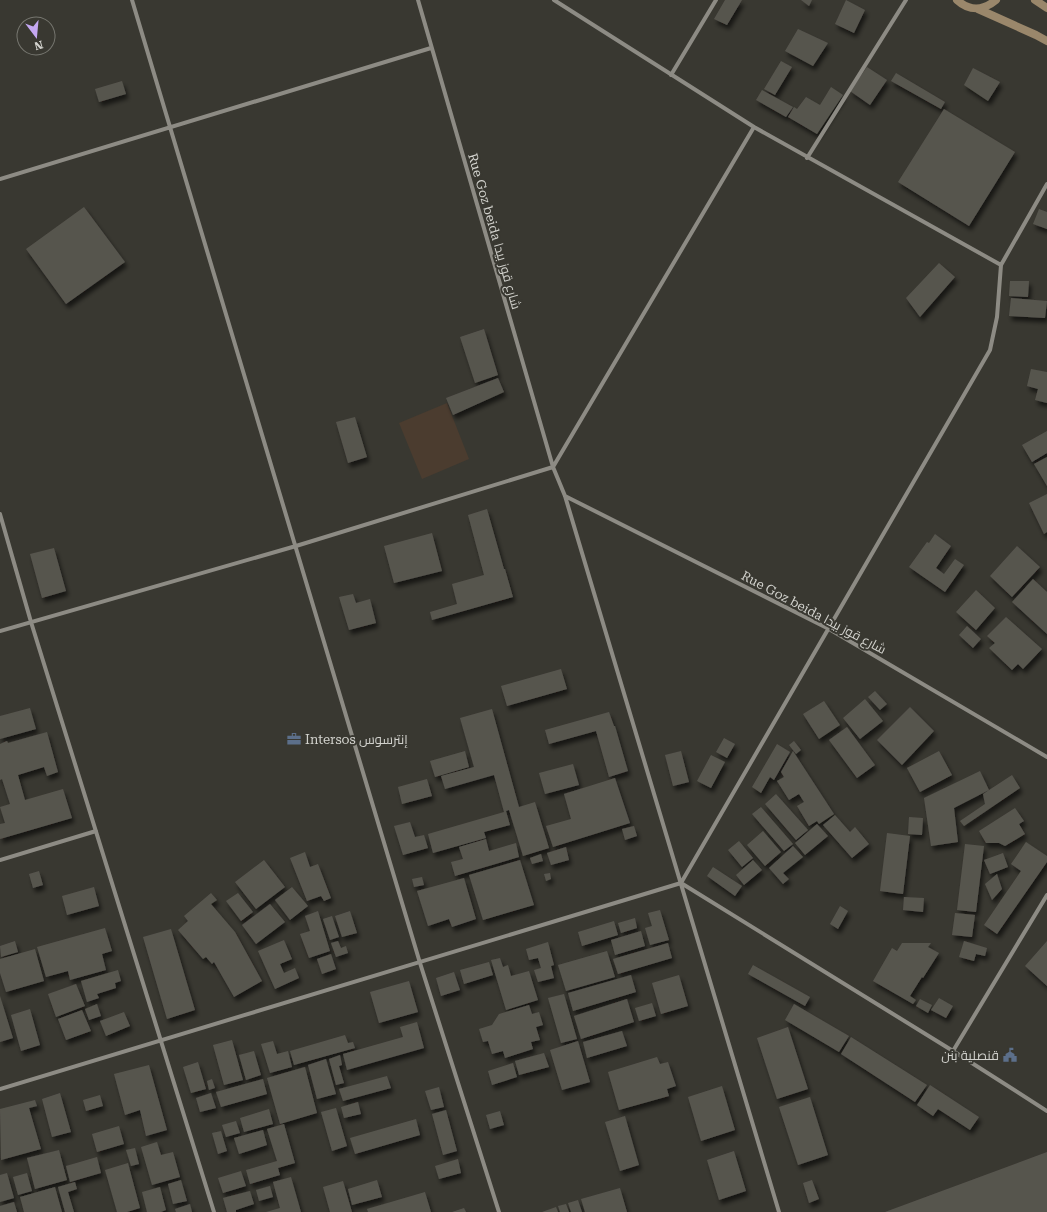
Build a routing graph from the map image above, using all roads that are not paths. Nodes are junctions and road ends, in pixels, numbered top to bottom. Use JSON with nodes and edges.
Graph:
{"nodes":[{"id":1,"x":132,"y":0,"type":"edge"},
{"id":2,"x":418,"y":0,"type":"edge"},
{"id":3,"x":554,"y":0,"type":"edge"},
{"id":4,"x":716,"y":0,"type":"edge"},
{"id":5,"x":906,"y":0,"type":"edge"},
{"id":6,"x":956,"y":0,"type":"edge"},
{"id":7,"x":996,"y":0,"type":"edge"},
{"id":8,"x":1036,"y":0,"type":"edge"},
{"id":9,"x":1047,"y":8,"type":"edge"},
{"id":10,"x":978,"y":9,"type":"junction"},
{"id":11,"x":1047,"y":41,"type":"edge"},
{"id":12,"x":431,"y":48,"type":"junction"},
{"id":13,"x":671,"y":75,"type":"junction"},
{"id":14,"x":170,"y":126,"type":"junction"},
{"id":15,"x":754,"y":127,"type":"junction"},
{"id":16,"x":807,"y":158,"type":"junction"},
{"id":17,"x":0,"y":179,"type":"edge"},
{"id":18,"x":1047,"y":184,"type":"edge"},
{"id":19,"x":1001,"y":265,"type":"junction"},
{"id":20,"x":553,"y":467,"type":"junction"},
{"id":21,"x":565,"y":496,"type":"junction"},
{"id":22,"x":0,"y":514,"type":"edge"},
{"id":23,"x":296,"y":546,"type":"junction"},
{"id":24,"x":31,"y":622,"type":"junction"},
{"id":25,"x":829,"y":629,"type":"junction"},
{"id":26,"x":0,"y":631,"type":"edge"},
{"id":27,"x":1047,"y":757,"type":"edge"},
{"id":28,"x":96,"y":831,"type":"junction"},
{"id":29,"x":0,"y":860,"type":"edge"},
{"id":30,"x":681,"y":883,"type":"junction"},
{"id":31,"x":1047,"y":895,"type":"edge"},
{"id":32,"x":420,"y":963,"type":"junction"},
{"id":33,"x":160,"y":1042,"type":"junction"},
{"id":34,"x":954,"y":1051,"type":"junction"},
{"id":35,"x":0,"y":1089,"type":"edge"},
{"id":36,"x":1047,"y":1111,"type":"edge"},
{"id":37,"x":214,"y":1212,"type":"edge"},
{"id":38,"x":499,"y":1212,"type":"edge"},
{"id":39,"x":779,"y":1212,"type":"edge"}],
"edges":[{"from":1,"to":14,"type":"street"},
{"from":2,"to":12,"type":"street","name":"Rue Goz beida شارع قوز بيدا"},
{"from":3,"to":13,"type":"street"},
{"from":4,"to":13,"type":"street"},
{"from":5,"to":16,"type":"street"},
{"from":6,"to":10,"type":"main road"},
{"from":7,"to":10,"type":"main road"},
{"from":8,"to":9,"type":"main road"},
{"from":10,"to":11,"type":"main road"},
{"from":12,"to":14,"type":"street"},
{"from":12,"to":20,"type":"street","name":"Rue Goz beida شارع قوز بيدا"},
{"from":13,"to":15,"type":"street"},
{"from":14,"to":17,"type":"street"},
{"from":14,"to":23,"type":"street"},
{"from":15,"to":16,"type":"street"},
{"from":15,"to":20,"type":"street"},
{"from":16,"to":19,"type":"street"},
{"from":18,"to":19,"type":"street"},
{"from":19,"to":25,"type":"street"},
{"from":20,"to":21,"type":"street","name":"Rue Goz beida شارع قوز بيدا"},
{"from":20,"to":23,"type":"street"},
{"from":21,"to":25,"type":"street","name":"Rue Goz beida شارع قوز بيدا"},
{"from":21,"to":30,"type":"street","name":"Rue Goz beida شارع قوز بيدا"},
{"from":22,"to":24,"type":"street"},
{"from":23,"to":24,"type":"street"},
{"from":23,"to":32,"type":"street"},
{"from":24,"to":26,"type":"street"},
{"from":24,"to":28,"type":"street"},
{"from":25,"to":27,"type":"street","name":"Rue Goz beida شارع قوز بيدا"},
{"from":25,"to":30,"type":"street"},
{"from":28,"to":29,"type":"street"},
{"from":28,"to":33,"type":"street"},
{"from":30,"to":32,"type":"street"},
{"from":30,"to":34,"type":"street"},
{"from":30,"to":39,"type":"street","name":"Rue Goz beida شارع قوز بيدا"},
{"from":31,"to":34,"type":"street"},
{"from":32,"to":33,"type":"street"},
{"from":32,"to":38,"type":"street"},
{"from":33,"to":35,"type":"street"},
{"from":33,"to":37,"type":"street"},
{"from":34,"to":36,"type":"street"}]}
